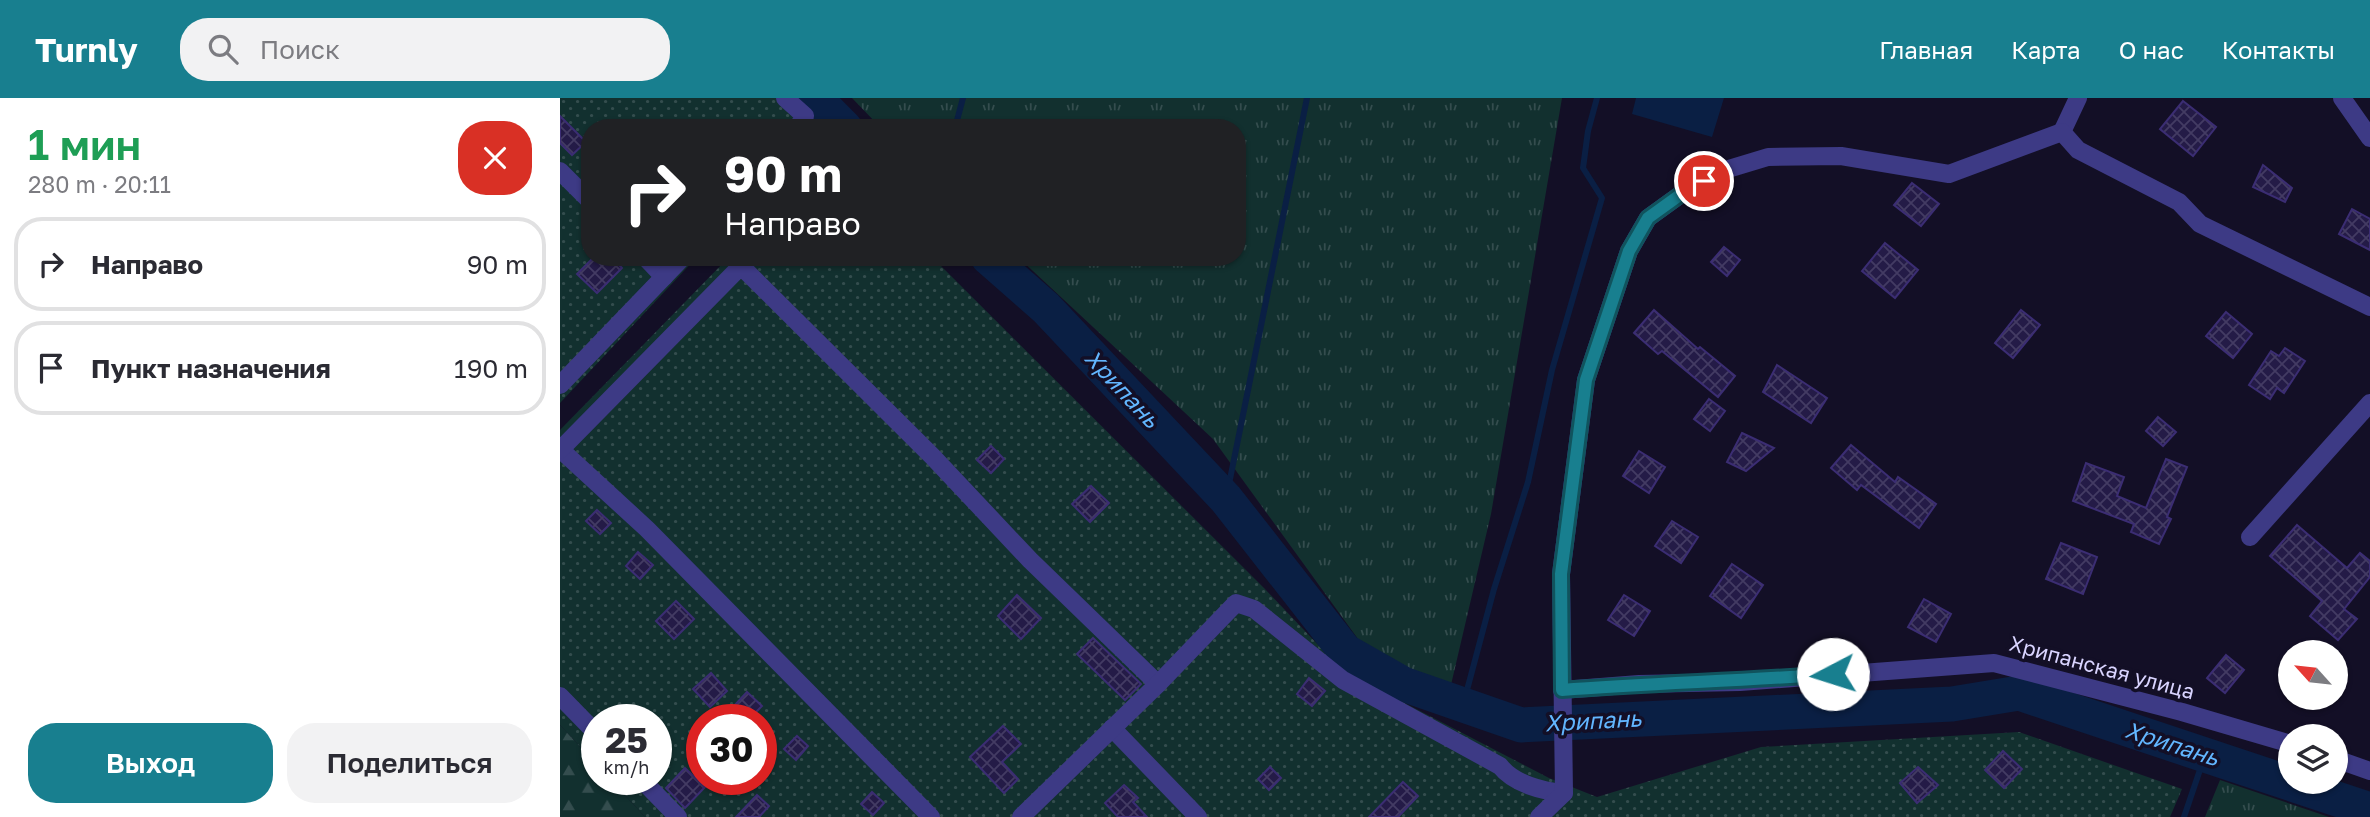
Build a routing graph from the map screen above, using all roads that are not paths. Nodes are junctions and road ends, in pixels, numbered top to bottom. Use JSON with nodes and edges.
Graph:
{"nodes":[{"id":1,"x":785,"y":98,"type":"edge"},
{"id":2,"x":2078,"y":98,"type":"edge"},
{"id":3,"x":2342,"y":98,"type":"edge"},
{"id":4,"x":799,"y":119,"type":"edge"},
{"id":5,"x":2062,"y":132,"type":"junction"},
{"id":6,"x":2370,"y":138,"type":"edge"},
{"id":7,"x":560,"y":171,"type":"edge"},
{"id":8,"x":581,"y":192,"type":"edge"},
{"id":9,"x":654,"y":266,"type":"edge"},
{"id":10,"x":674,"y":266,"type":"edge"},
{"id":11,"x":664,"y":277,"type":"junction"},
{"id":12,"x":2370,"y":307,"type":"edge"},
{"id":13,"x":560,"y":385,"type":"edge"},
{"id":14,"x":2370,"y":403,"type":"edge"},
{"id":15,"x":560,"y":449,"type":"edge"},
{"id":16,"x":2250,"y":537,"type":"dead end"},
{"id":17,"x":1158,"y":684,"type":"junction"},
{"id":18,"x":1562,"y":690,"type":"junction"},
{"id":19,"x":560,"y":696,"type":"edge"},
{"id":20,"x":581,"y":718,"type":"edge"},
{"id":21,"x":1112,"y":728,"type":"junction"},
{"id":22,"x":2278,"y":740,"type":"edge"},
{"id":23,"x":2348,"y":763,"type":"edge"},
{"id":24,"x":2370,"y":771,"type":"edge"},
{"id":25,"x":1564,"y":793,"type":"junction"},
{"id":26,"x":656,"y":795,"type":"edge"},
{"id":27,"x":678,"y":817,"type":"edge"},
{"id":28,"x":931,"y":817,"type":"edge"},
{"id":29,"x":1021,"y":817,"type":"edge"},
{"id":30,"x":1198,"y":817,"type":"edge"},
{"id":31,"x":1539,"y":817,"type":"edge"}],
"edges":[{"from":1,"to":4,"type":"street"},
{"from":2,"to":5,"type":"street"},
{"from":3,"to":6,"type":"street"},
{"from":5,"to":12,"type":"street"},
{"from":5,"to":18,"type":"street"},
{"from":7,"to":8,"type":"street"},
{"from":9,"to":11,"type":"street"},
{"from":10,"to":11,"type":"street"},
{"from":11,"to":13,"type":"street"},
{"from":14,"to":16,"type":"street"},
{"from":15,"to":17,"type":"street"},
{"from":15,"to":28,"type":"street"},
{"from":17,"to":21,"type":"street"},
{"from":17,"to":25,"type":"street"},
{"from":18,"to":22,"type":"street","name":"Хрипанская улица"},
{"from":18,"to":25,"type":"street"},
{"from":19,"to":20,"type":"street"},
{"from":21,"to":29,"type":"street"},
{"from":21,"to":30,"type":"street"},
{"from":23,"to":24,"type":"street"},
{"from":25,"to":31,"type":"street"},
{"from":26,"to":27,"type":"street"}]}
